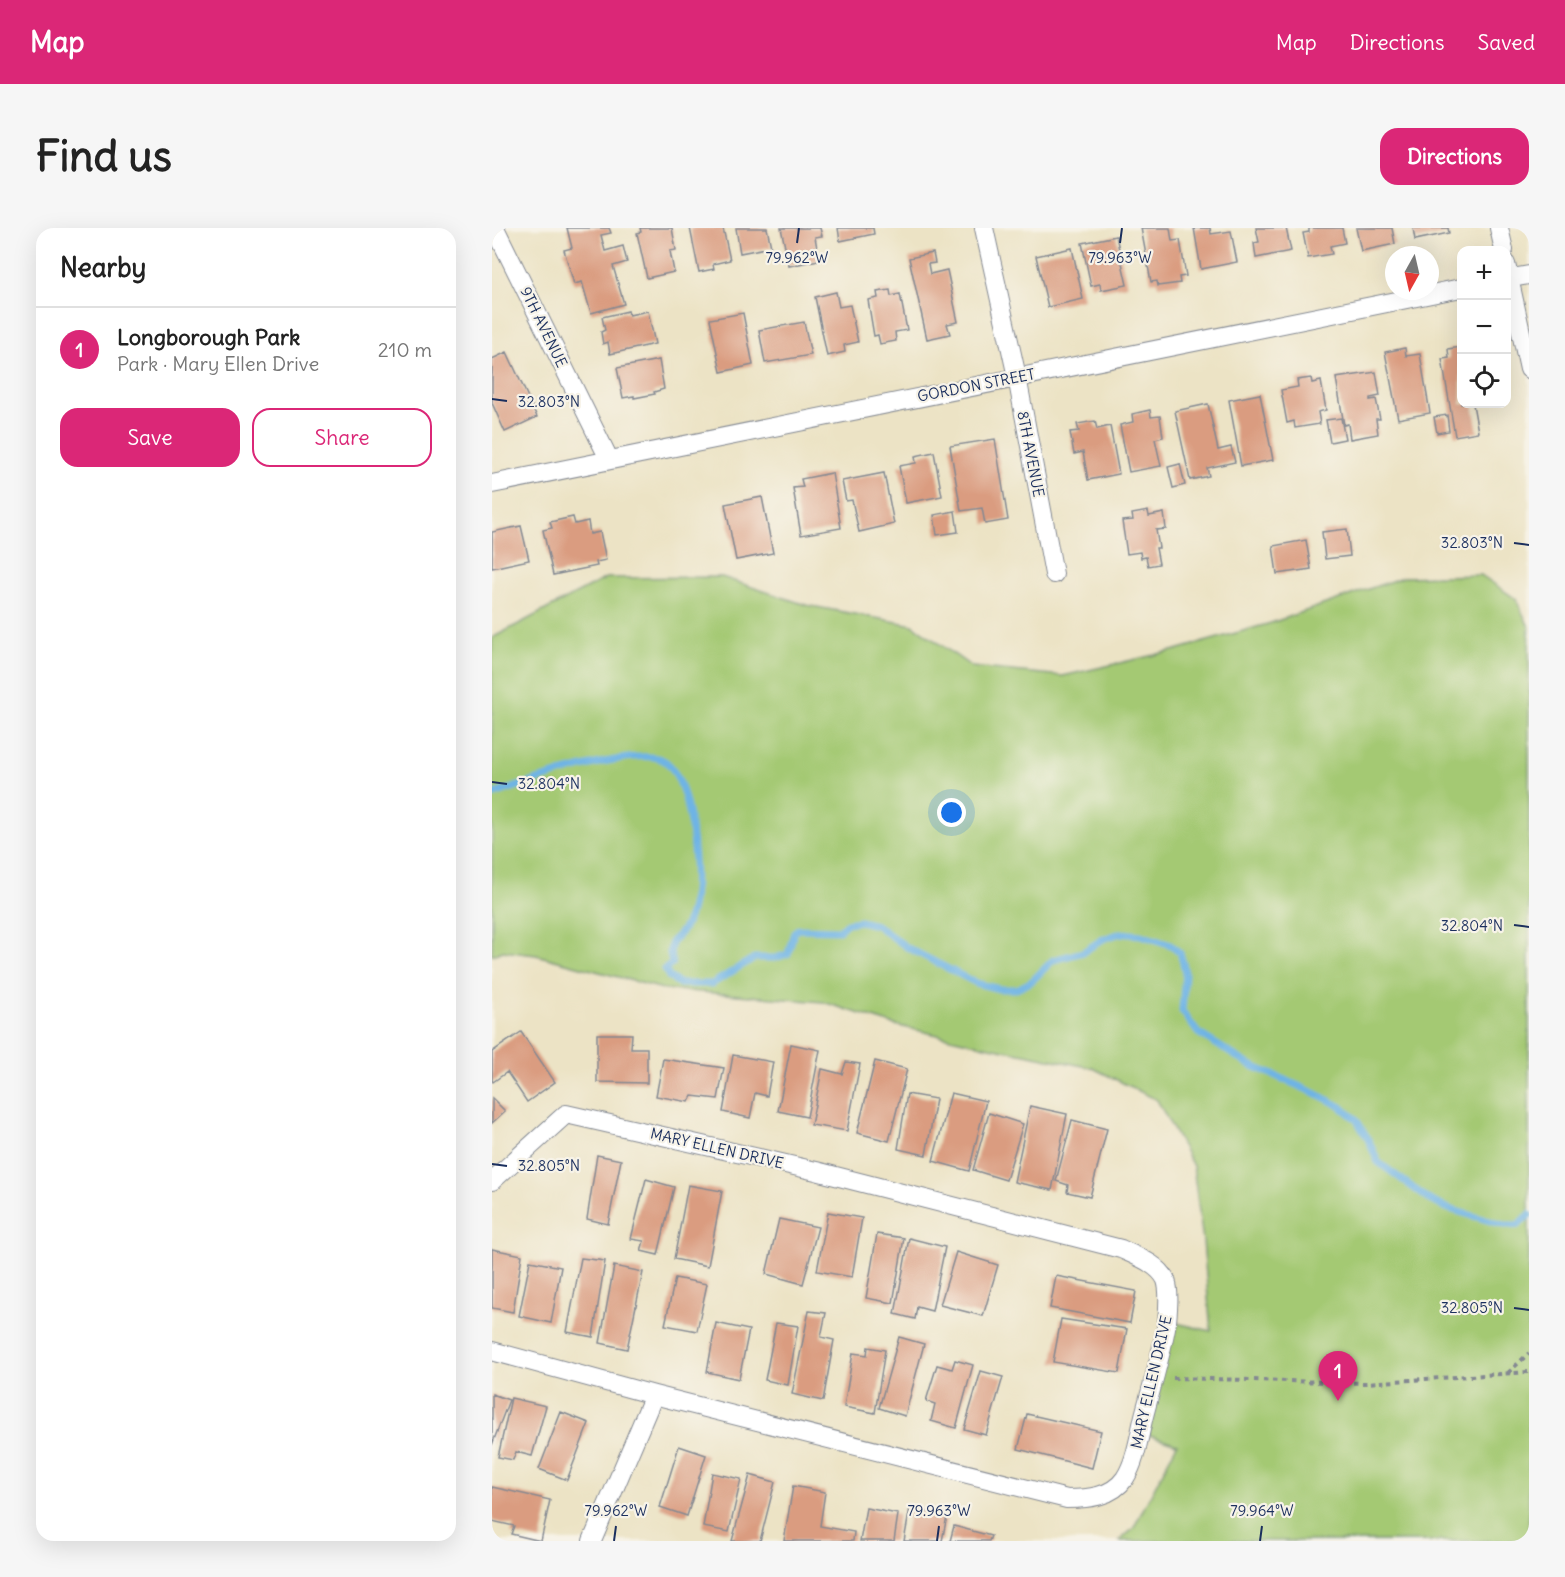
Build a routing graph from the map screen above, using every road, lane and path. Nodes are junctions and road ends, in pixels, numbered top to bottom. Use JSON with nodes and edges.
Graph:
{"nodes":[{"id":1,"x":495,"y":228,"type":"edge"},
{"id":2,"x":984,"y":228,"type":"edge"},
{"id":3,"x":1499,"y":228,"type":"edge"},
{"id":4,"x":1503,"y":246,"type":"edge"},
{"id":5,"x":1511,"y":274,"type":"edge"},
{"id":6,"x":1529,"y":275,"type":"edge"},
{"id":7,"x":1457,"y":289,"type":"edge"},
{"id":8,"x":1511,"y":291,"type":"edge"},
{"id":9,"x":1529,"y":369,"type":"edge"},
{"id":10,"x":1017,"y":377,"type":"junction"},
{"id":11,"x":609,"y":459,"type":"junction"},
{"id":12,"x":492,"y":484,"type":"edge"},
{"id":13,"x":1054,"y":574,"type":"dead end"},
{"id":14,"x":492,"y":1181,"type":"edge"},
{"id":15,"x":492,"y":1351,"type":"edge"},
{"id":16,"x":1529,"y":1353,"type":"edge"},
{"id":17,"x":1529,"y":1372,"type":"edge"},
{"id":18,"x":1508,"y":1373,"type":"junction"},
{"id":19,"x":1154,"y":1377,"type":"junction"},
{"id":20,"x":654,"y":1395,"type":"junction"},
{"id":21,"x":592,"y":1541,"type":"edge"}],
"edges":[{"from":1,"to":11,"type":"street","name":"9TH AVENUE"},
{"from":2,"to":10,"type":"street","name":"8TH AVENUE"},
{"from":3,"to":4,"type":"street"},
{"from":5,"to":6,"type":"street"},
{"from":7,"to":10,"type":"street","name":"GORDON STREET"},
{"from":8,"to":9,"type":"street"},
{"from":10,"to":11,"type":"street","name":"GORDON STREET"},
{"from":10,"to":13,"type":"street","name":"8TH AVENUE"},
{"from":11,"to":12,"type":"street","name":"GORDON STREET"},
{"from":14,"to":19,"type":"street","name":"MARY ELLEN DRIVE"},
{"from":15,"to":20,"type":"street","name":"MARY ELLEN DRIVE"},
{"from":16,"to":18,"type":"path"},
{"from":17,"to":18,"type":"path"},
{"from":18,"to":19,"type":"path"},
{"from":19,"to":20,"type":"street","name":"MARY ELLEN DRIVE"},
{"from":20,"to":21,"type":"street"}]}
